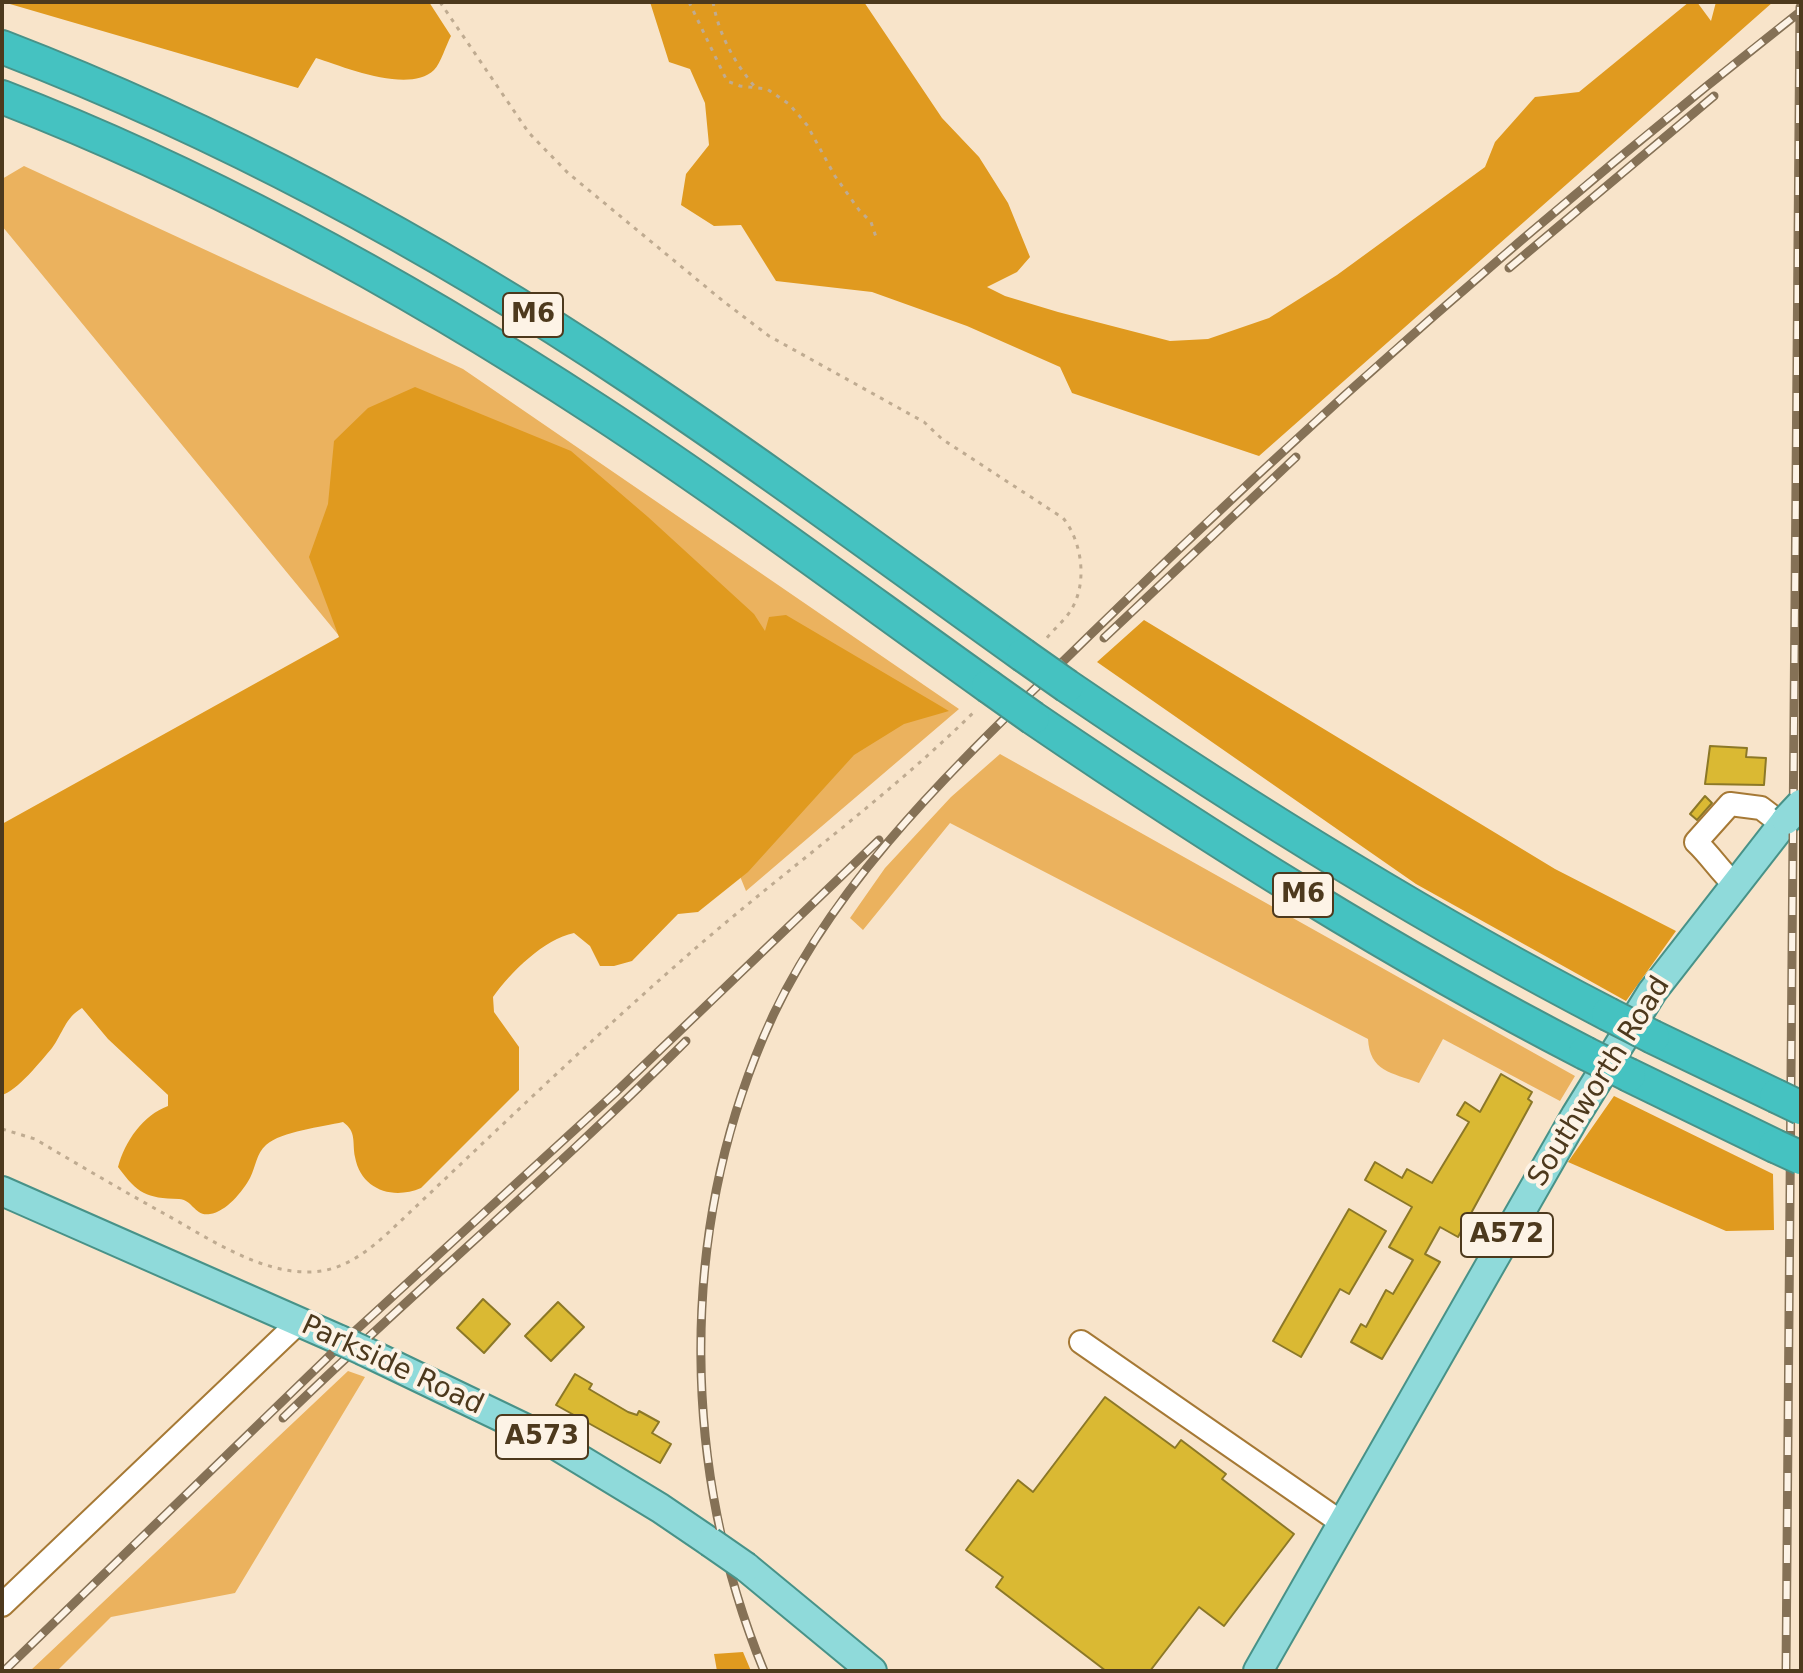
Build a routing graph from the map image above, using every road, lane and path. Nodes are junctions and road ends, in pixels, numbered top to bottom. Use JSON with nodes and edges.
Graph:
{"nodes":[{"id":1,"x":440,"y":2,"type":"edge"},
{"id":2,"x":689,"y":2,"type":"edge"},
{"id":3,"x":713,"y":2,"type":"edge"},
{"id":4,"x":2,"y":47,"type":"edge"},
{"id":5,"x":755,"y":87,"type":"junction"},
{"id":6,"x":2,"y":97,"type":"edge"},
{"id":7,"x":877,"y":240,"type":"dead end"},
{"id":8,"x":1034,"y":647,"type":"junction"},
{"id":9,"x":986,"y":694,"type":"junction"},
{"id":10,"x":1790,"y":816,"type":"edge"},
{"id":11,"x":1734,"y":884,"type":"junction"},
{"id":12,"x":1788,"y":1102,"type":"edge"},
{"id":13,"x":2,"y":1129,"type":"edge"},
{"id":14,"x":1788,"y":1152,"type":"edge"},
{"id":15,"x":2,"y":1191,"type":"edge"},
{"id":16,"x":299,"y":1322,"type":"junction"},
{"id":17,"x":1081,"y":1342,"type":"dead end"},
{"id":18,"x":1342,"y":1523,"type":"junction"},
{"id":19,"x":2,"y":1605,"type":"edge"},
{"id":20,"x":872,"y":1671,"type":"edge"},
{"id":21,"x":1258,"y":1671,"type":"edge"}],
"edges":[{"from":1,"to":8,"type":"path"},
{"from":2,"to":5,"type":"path"},
{"from":3,"to":5,"type":"path"},
{"from":4,"to":8,"type":"highway","number":"M6"},
{"from":5,"to":7,"type":"path"},
{"from":6,"to":9,"type":"highway","number":"M6"},
{"from":8,"to":12,"type":"highway","number":"M6","bridge":true},
{"from":9,"to":13,"type":"path"},
{"from":9,"to":14,"type":"highway","number":"M6","bridge":true},
{"from":10,"to":11,"type":"main road","name":"Southworth Road","number":"A572"},
{"from":10,"to":11,"type":"lane"},
{"from":11,"to":18,"type":"main road","name":"Southworth Road","number":"A572"},
{"from":15,"to":16,"type":"main road","name":"Parkside Road","number":"A573"},
{"from":16,"to":19,"type":"lane"},
{"from":16,"to":20,"type":"main road","name":"Parkside Road","number":"A573","bridge":true},
{"from":17,"to":18,"type":"lane"},
{"from":18,"to":21,"type":"main road","name":"Southworth Road","number":"A572"}]}
